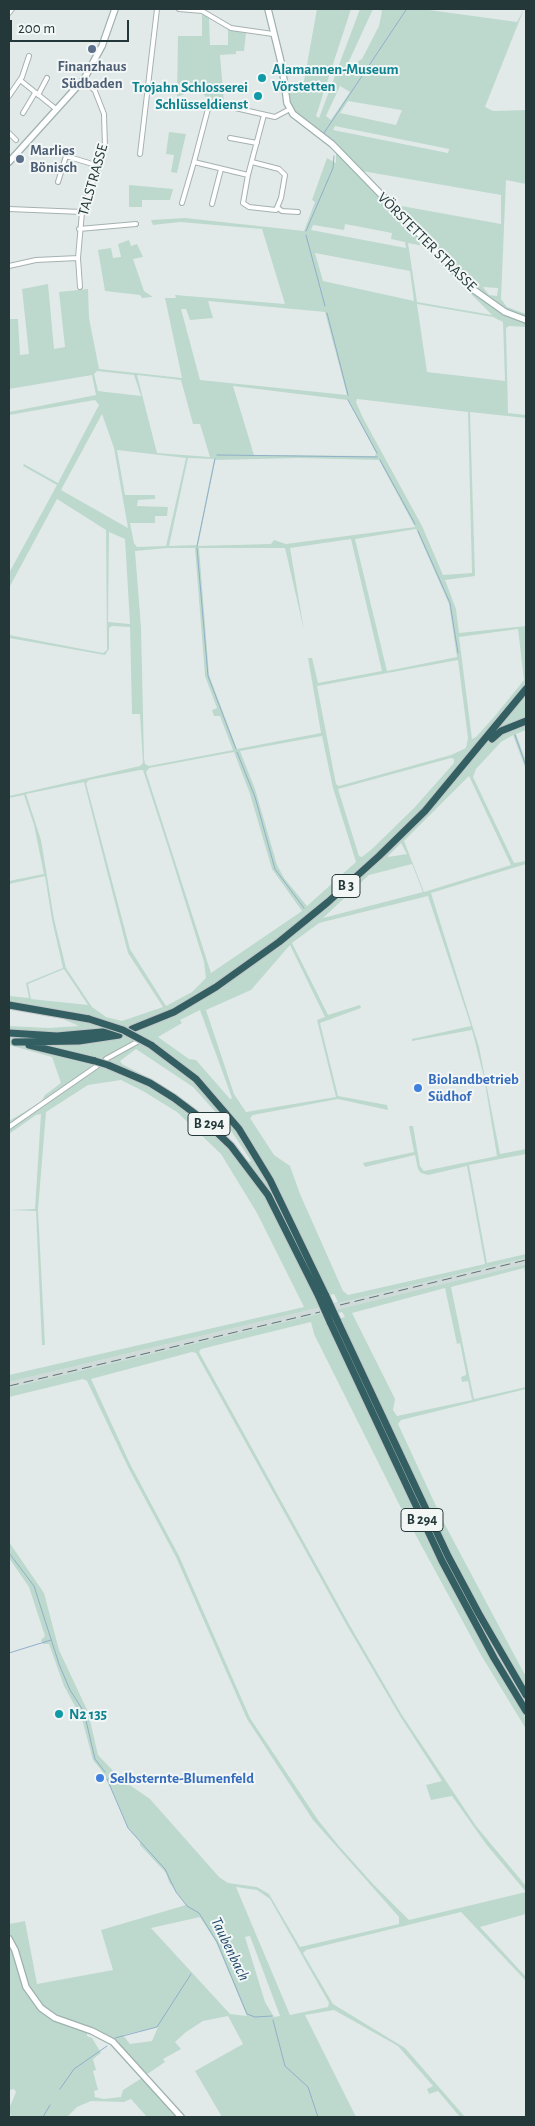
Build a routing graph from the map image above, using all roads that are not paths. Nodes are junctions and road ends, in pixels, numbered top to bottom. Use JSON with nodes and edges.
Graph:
{"nodes":[{"id":1,"x":12,"y":9,"type":"edge"},
{"id":2,"x":115,"y":9,"type":"edge"},
{"id":3,"x":158,"y":9,"type":"edge"},
{"id":4,"x":179,"y":9,"type":"edge"},
{"id":5,"x":268,"y":9,"type":"edge"},
{"id":6,"x":9,"y":13,"type":"edge"},
{"id":7,"x":273,"y":34,"type":"junction"},
{"id":8,"x":29,"y":56,"type":"dead end"},
{"id":9,"x":47,"y":78,"type":"dead end"},
{"id":10,"x":84,"y":79,"type":"junction"},
{"id":11,"x":20,"y":80,"type":"junction"},
{"id":12,"x":37,"y":94,"type":"junction"},
{"id":13,"x":9,"y":96,"type":"edge"},
{"id":14,"x":56,"y":109,"type":"junction"},
{"id":15,"x":290,"y":109,"type":"junction"},
{"id":16,"x":22,"y":113,"type":"dead end"},
{"id":17,"x":264,"y":115,"type":"junction"},
{"id":18,"x":9,"y":133,"type":"edge"},
{"id":19,"x":230,"y":138,"type":"dead end"},
{"id":20,"x":16,"y":140,"type":"dead end"},
{"id":21,"x":257,"y":143,"type":"junction"},
{"id":22,"x":140,"y":154,"type":"dead end"},
{"id":23,"x":9,"y":162,"type":"edge"},
{"id":24,"x":194,"y":162,"type":"junction"},
{"id":25,"x":252,"y":162,"type":"junction"},
{"id":26,"x":99,"y":166,"type":"junction"},
{"id":27,"x":220,"y":169,"type":"junction"},
{"id":28,"x":248,"y":175,"type":"junction"},
{"id":29,"x":58,"y":182,"type":"dead end"},
{"id":30,"x":182,"y":203,"type":"dead end"},
{"id":31,"x":212,"y":204,"type":"dead end"},
{"id":32,"x":278,"y":208,"type":"junction"},
{"id":33,"x":9,"y":209,"type":"edge"},
{"id":34,"x":82,"y":212,"type":"junction"},
{"id":35,"x":298,"y":212,"type":"dead end"},
{"id":36,"x":136,"y":224,"type":"dead end"},
{"id":37,"x":80,"y":230,"type":"junction"},
{"id":38,"x":78,"y":258,"type":"junction"},
{"id":39,"x":9,"y":266,"type":"edge"},
{"id":40,"x":80,"y":287,"type":"dead end"},
{"id":41,"x":526,"y":320,"type":"edge"},
{"id":42,"x":526,"y":689,"type":"edge"},
{"id":43,"x":526,"y":694,"type":"edge"},
{"id":44,"x":526,"y":721,"type":"edge"},
{"id":45,"x":492,"y":739,"type":"junction"},
{"id":46,"x":434,"y":800,"type":"junction"},
{"id":47,"x":9,"y":1005,"type":"edge"},
{"id":48,"x":132,"y":1029,"type":"dead end"},
{"id":49,"x":9,"y":1033,"type":"edge"},
{"id":50,"x":12,"y":1042,"type":"edge"},
{"id":51,"x":137,"y":1042,"type":"dead end"},
{"id":52,"x":107,"y":1062,"type":"junction"},
{"id":53,"x":96,"y":1064,"type":"junction"},
{"id":54,"x":9,"y":1128,"type":"edge"},
{"id":55,"x":322,"y":1296,"type":"junction"},
{"id":56,"x":333,"y":1321,"type":"junction"},
{"id":57,"x":526,"y":1695,"type":"edge"},
{"id":58,"x":526,"y":1711,"type":"edge"},
{"id":59,"x":9,"y":1939,"type":"edge"},
{"id":60,"x":181,"y":2117,"type":"edge"}],
"edges":[{"from":1,"to":6,"type":"street"},
{"from":2,"to":10,"type":"street"},
{"from":3,"to":22,"type":"street"},
{"from":4,"to":7,"type":"street"},
{"from":5,"to":7,"type":"street"},
{"from":7,"to":15,"type":"street"},
{"from":8,"to":11,"type":"street"},
{"from":9,"to":12,"type":"street"},
{"from":10,"to":14,"type":"street"},
{"from":10,"to":26,"type":"street","name":"TALSTRASSE"},
{"from":11,"to":12,"type":"street"},
{"from":11,"to":13,"type":"street"},
{"from":12,"to":14,"type":"street"},
{"from":12,"to":16,"type":"street"},
{"from":14,"to":23,"type":"street"},
{"from":15,"to":17,"type":"street"},
{"from":15,"to":41,"type":"street","name":"VÖRSTETTER STRASSE"},
{"from":17,"to":21,"type":"street"},
{"from":17,"to":24,"type":"street"},
{"from":18,"to":20,"type":"street"},
{"from":19,"to":21,"type":"street"},
{"from":21,"to":25,"type":"street"},
{"from":24,"to":27,"type":"street"},
{"from":24,"to":30,"type":"street"},
{"from":25,"to":28,"type":"street"},
{"from":25,"to":32,"type":"street"},
{"from":26,"to":29,"type":"street"},
{"from":26,"to":34,"type":"street","name":"TALSTRASSE"},
{"from":27,"to":28,"type":"street"},
{"from":27,"to":31,"type":"street"},
{"from":28,"to":32,"type":"street"},
{"from":32,"to":35,"type":"street"},
{"from":33,"to":34,"type":"street"},
{"from":34,"to":37,"type":"street","name":"TALSTRASSE"},
{"from":36,"to":37,"type":"street"},
{"from":37,"to":38,"type":"street","name":"TALSTRASSE"},
{"from":38,"to":39,"type":"street"},
{"from":38,"to":40,"type":"street","name":"TALSTRASSE"},
{"from":42,"to":46,"type":"highway","number":"B 3"},
{"from":43,"to":45,"type":"highway","number":"B 3"},
{"from":44,"to":45,"type":"highway"},
{"from":45,"to":46,"type":"highway","number":"B 3"},
{"from":46,"to":48,"type":"highway","number":"B 3"},
{"from":47,"to":55,"type":"highway","number":"B 294","bridge":true},
{"from":49,"to":50,"type":"highway"},
{"from":50,"to":53,"type":"highway","number":"B 294"},
{"from":51,"to":52,"type":"street"},
{"from":52,"to":53,"type":"highway","number":"B 294","bridge":true},
{"from":52,"to":55,"type":"highway","number":"B 294"},
{"from":53,"to":54,"type":"street"},
{"from":55,"to":56,"type":"highway","number":"B 294","bridge":true},
{"from":56,"to":57,"type":"highway","number":"B 294"},
{"from":56,"to":58,"type":"highway","number":"B 294"},
{"from":59,"to":60,"type":"street"}]}
